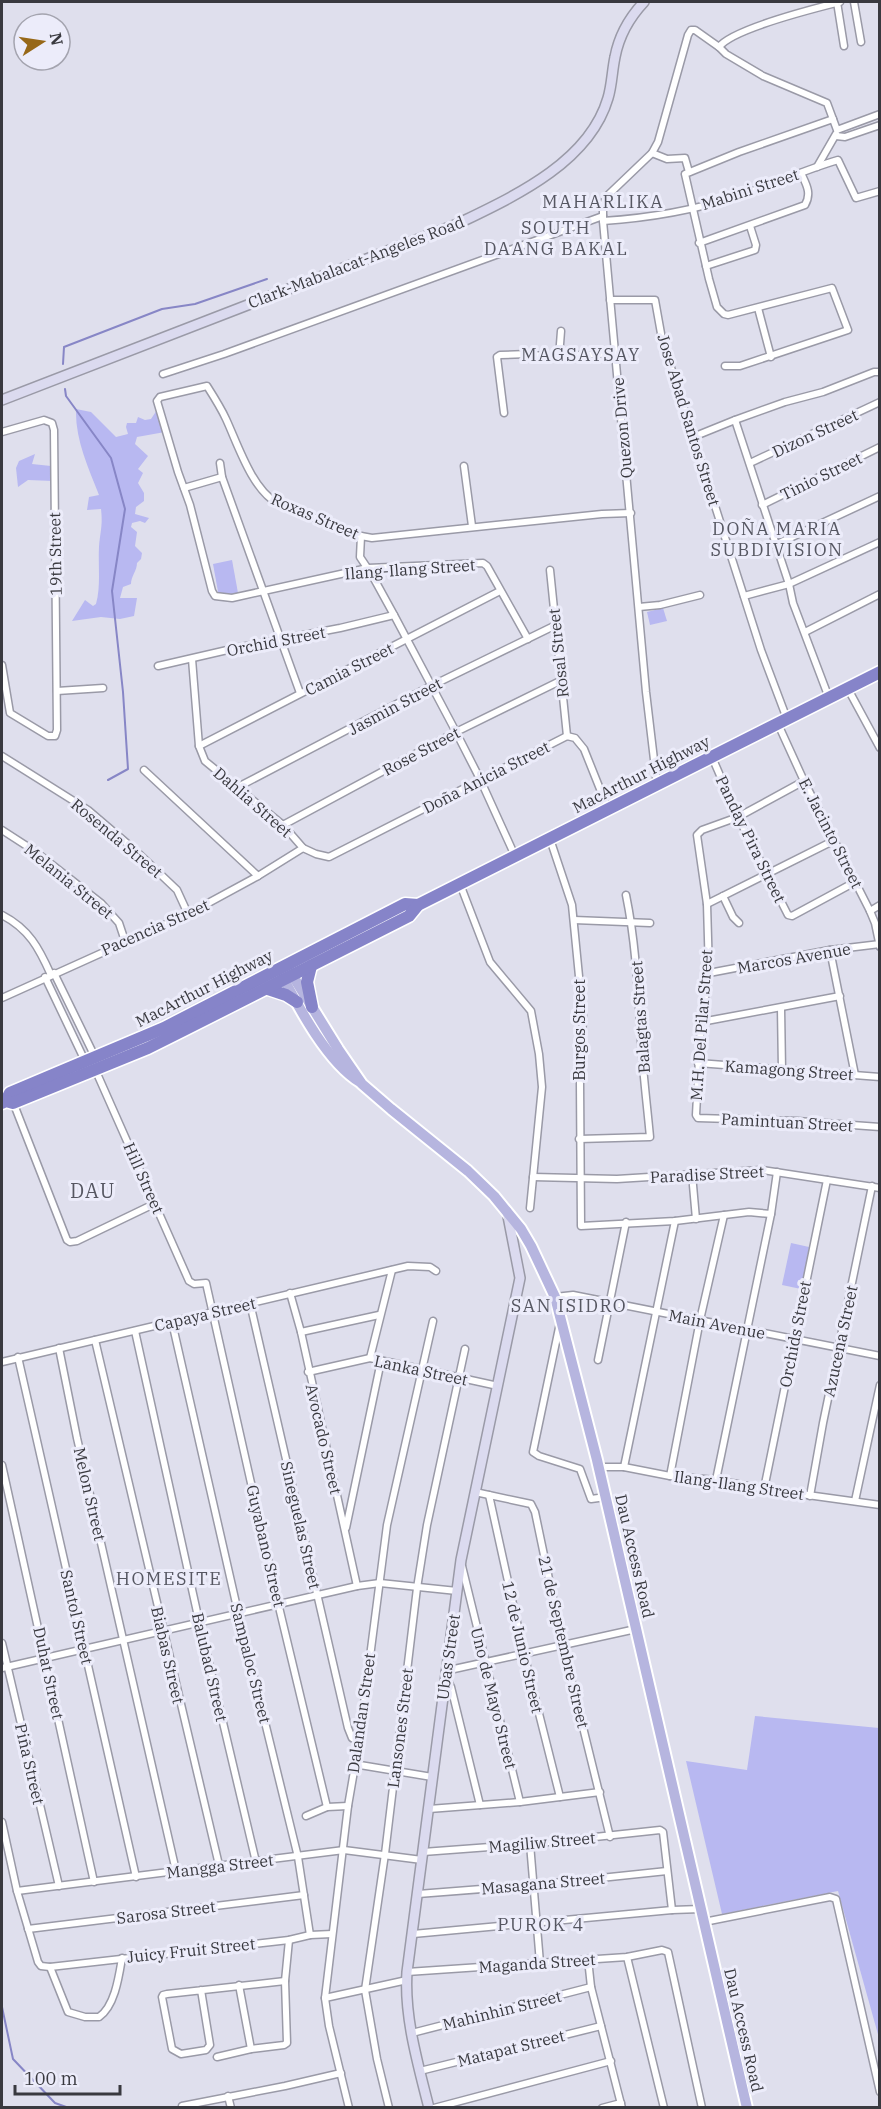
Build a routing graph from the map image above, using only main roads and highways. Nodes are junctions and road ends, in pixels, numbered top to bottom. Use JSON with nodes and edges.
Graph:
{"nodes":[{"id":1,"x":879,"y":672,"type":"edge"},
{"id":2,"x":418,"y":905,"type":"junction"},
{"id":3,"x":311,"y":966,"type":"junction"},
{"id":4,"x":285,"y":973,"type":"junction"},
{"id":5,"x":268,"y":988,"type":"junction"},
{"id":6,"x":297,"y":1002,"type":"junction"},
{"id":7,"x":312,"y":1007,"type":"junction"},
{"id":8,"x":91,"y":1062,"type":"junction"},
{"id":9,"x":362,"y":1084,"type":"junction"},
{"id":10,"x":8,"y":1100,"type":"edge"},
{"id":11,"x":747,"y":2108,"type":"edge"}],
"edges":[{"from":1,"to":2,"type":"highway","name":"MacArthur Highway"},
{"from":2,"to":3,"type":"highway","name":"MacArthur Highway"},
{"from":2,"to":4,"type":"highway","name":"MacArthur Highway"},
{"from":3,"to":4,"type":"highway","name":"MacArthur Highway"},
{"from":3,"to":7,"type":"highway"},
{"from":4,"to":5,"type":"highway","name":"MacArthur Highway"},
{"from":4,"to":6,"type":"main road","name":"Dau Access Road"},
{"from":4,"to":7,"type":"main road","name":"Dau Access Road"},
{"from":4,"to":8,"type":"highway","name":"MacArthur Highway"},
{"from":5,"to":6,"type":"highway"},
{"from":5,"to":8,"type":"highway","name":"MacArthur Highway"},
{"from":6,"to":9,"type":"main road","name":"Dau Access Road"},
{"from":7,"to":9,"type":"main road","name":"Dau Access Road"},
{"from":8,"to":10,"type":"highway","name":"MacArthur Highway"},
{"from":9,"to":11,"type":"main road","name":"Dau Access Road"}]}
